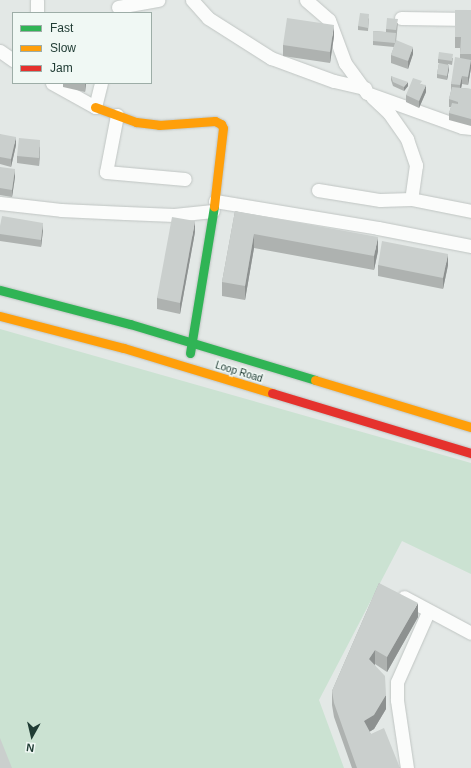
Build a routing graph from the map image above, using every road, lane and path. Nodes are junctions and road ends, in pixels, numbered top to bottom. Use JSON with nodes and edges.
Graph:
{"nodes":[{"id":1,"x":37,"y":0,"type":"edge"},
{"id":2,"x":158,"y":0,"type":"edge"},
{"id":3,"x":192,"y":0,"type":"edge"},
{"id":4,"x":306,"y":0,"type":"edge"},
{"id":5,"x":117,"y":7,"type":"edge"},
{"id":6,"x":37,"y":12,"type":"edge"},
{"id":7,"x":401,"y":18,"type":"dead end"},
{"id":8,"x":471,"y":19,"type":"edge"},
{"id":9,"x":0,"y":51,"type":"edge"},
{"id":10,"x":12,"y":59,"type":"edge"},
{"id":11,"x":54,"y":84,"type":"edge"},
{"id":12,"x":101,"y":84,"type":"edge"},
{"id":13,"x":366,"y":90,"type":"junction"},
{"id":14,"x":95,"y":106,"type":"junction"},
{"id":15,"x":117,"y":115,"type":"junction"},
{"id":16,"x":471,"y":128,"type":"edge"},
{"id":17,"x":186,"y":178,"type":"dead end"},
{"id":18,"x":318,"y":190,"type":"dead end"},
{"id":19,"x":411,"y":199,"type":"junction"},
{"id":20,"x":0,"y":202,"type":"edge"},
{"id":21,"x":214,"y":206,"type":"junction"},
{"id":22,"x":471,"y":212,"type":"edge"},
{"id":23,"x":471,"y":246,"type":"edge"},
{"id":24,"x":0,"y":290,"type":"edge"},
{"id":25,"x":0,"y":316,"type":"edge"},
{"id":26,"x":192,"y":342,"type":"junction"},
{"id":27,"x":188,"y":367,"type":"junction"},
{"id":28,"x":471,"y":427,"type":"edge"},
{"id":29,"x":471,"y":453,"type":"edge"},
{"id":30,"x":390,"y":589,"type":"edge"},
{"id":31,"x":428,"y":612,"type":"junction"},
{"id":32,"x":471,"y":633,"type":"edge"},
{"id":33,"x":407,"y":768,"type":"edge"}],
"edges":[{"from":1,"to":6,"type":"street"},
{"from":2,"to":5,"type":"street"},
{"from":3,"to":13,"type":"street"},
{"from":4,"to":13,"type":"street"},
{"from":7,"to":8,"type":"street"},
{"from":9,"to":10,"type":"street"},
{"from":11,"to":14,"type":"street"},
{"from":12,"to":14,"type":"street"},
{"from":13,"to":16,"type":"street"},
{"from":13,"to":19,"type":"street"},
{"from":14,"to":15,"type":"main road"},
{"from":15,"to":17,"type":"street"},
{"from":15,"to":21,"type":"main road"},
{"from":18,"to":19,"type":"street"},
{"from":19,"to":22,"type":"street"},
{"from":20,"to":21,"type":"street"},
{"from":21,"to":23,"type":"street"},
{"from":21,"to":26,"type":"main road"},
{"from":24,"to":26,"type":"main road","name":"Loop Road"},
{"from":25,"to":27,"type":"main road","name":"Loop Road"},
{"from":26,"to":27,"type":"main road"},
{"from":26,"to":28,"type":"main road","name":"Loop Road"},
{"from":27,"to":29,"type":"main road","name":"Loop Road"},
{"from":30,"to":31,"type":"street"},
{"from":31,"to":32,"type":"street"},
{"from":31,"to":33,"type":"street"}]}
